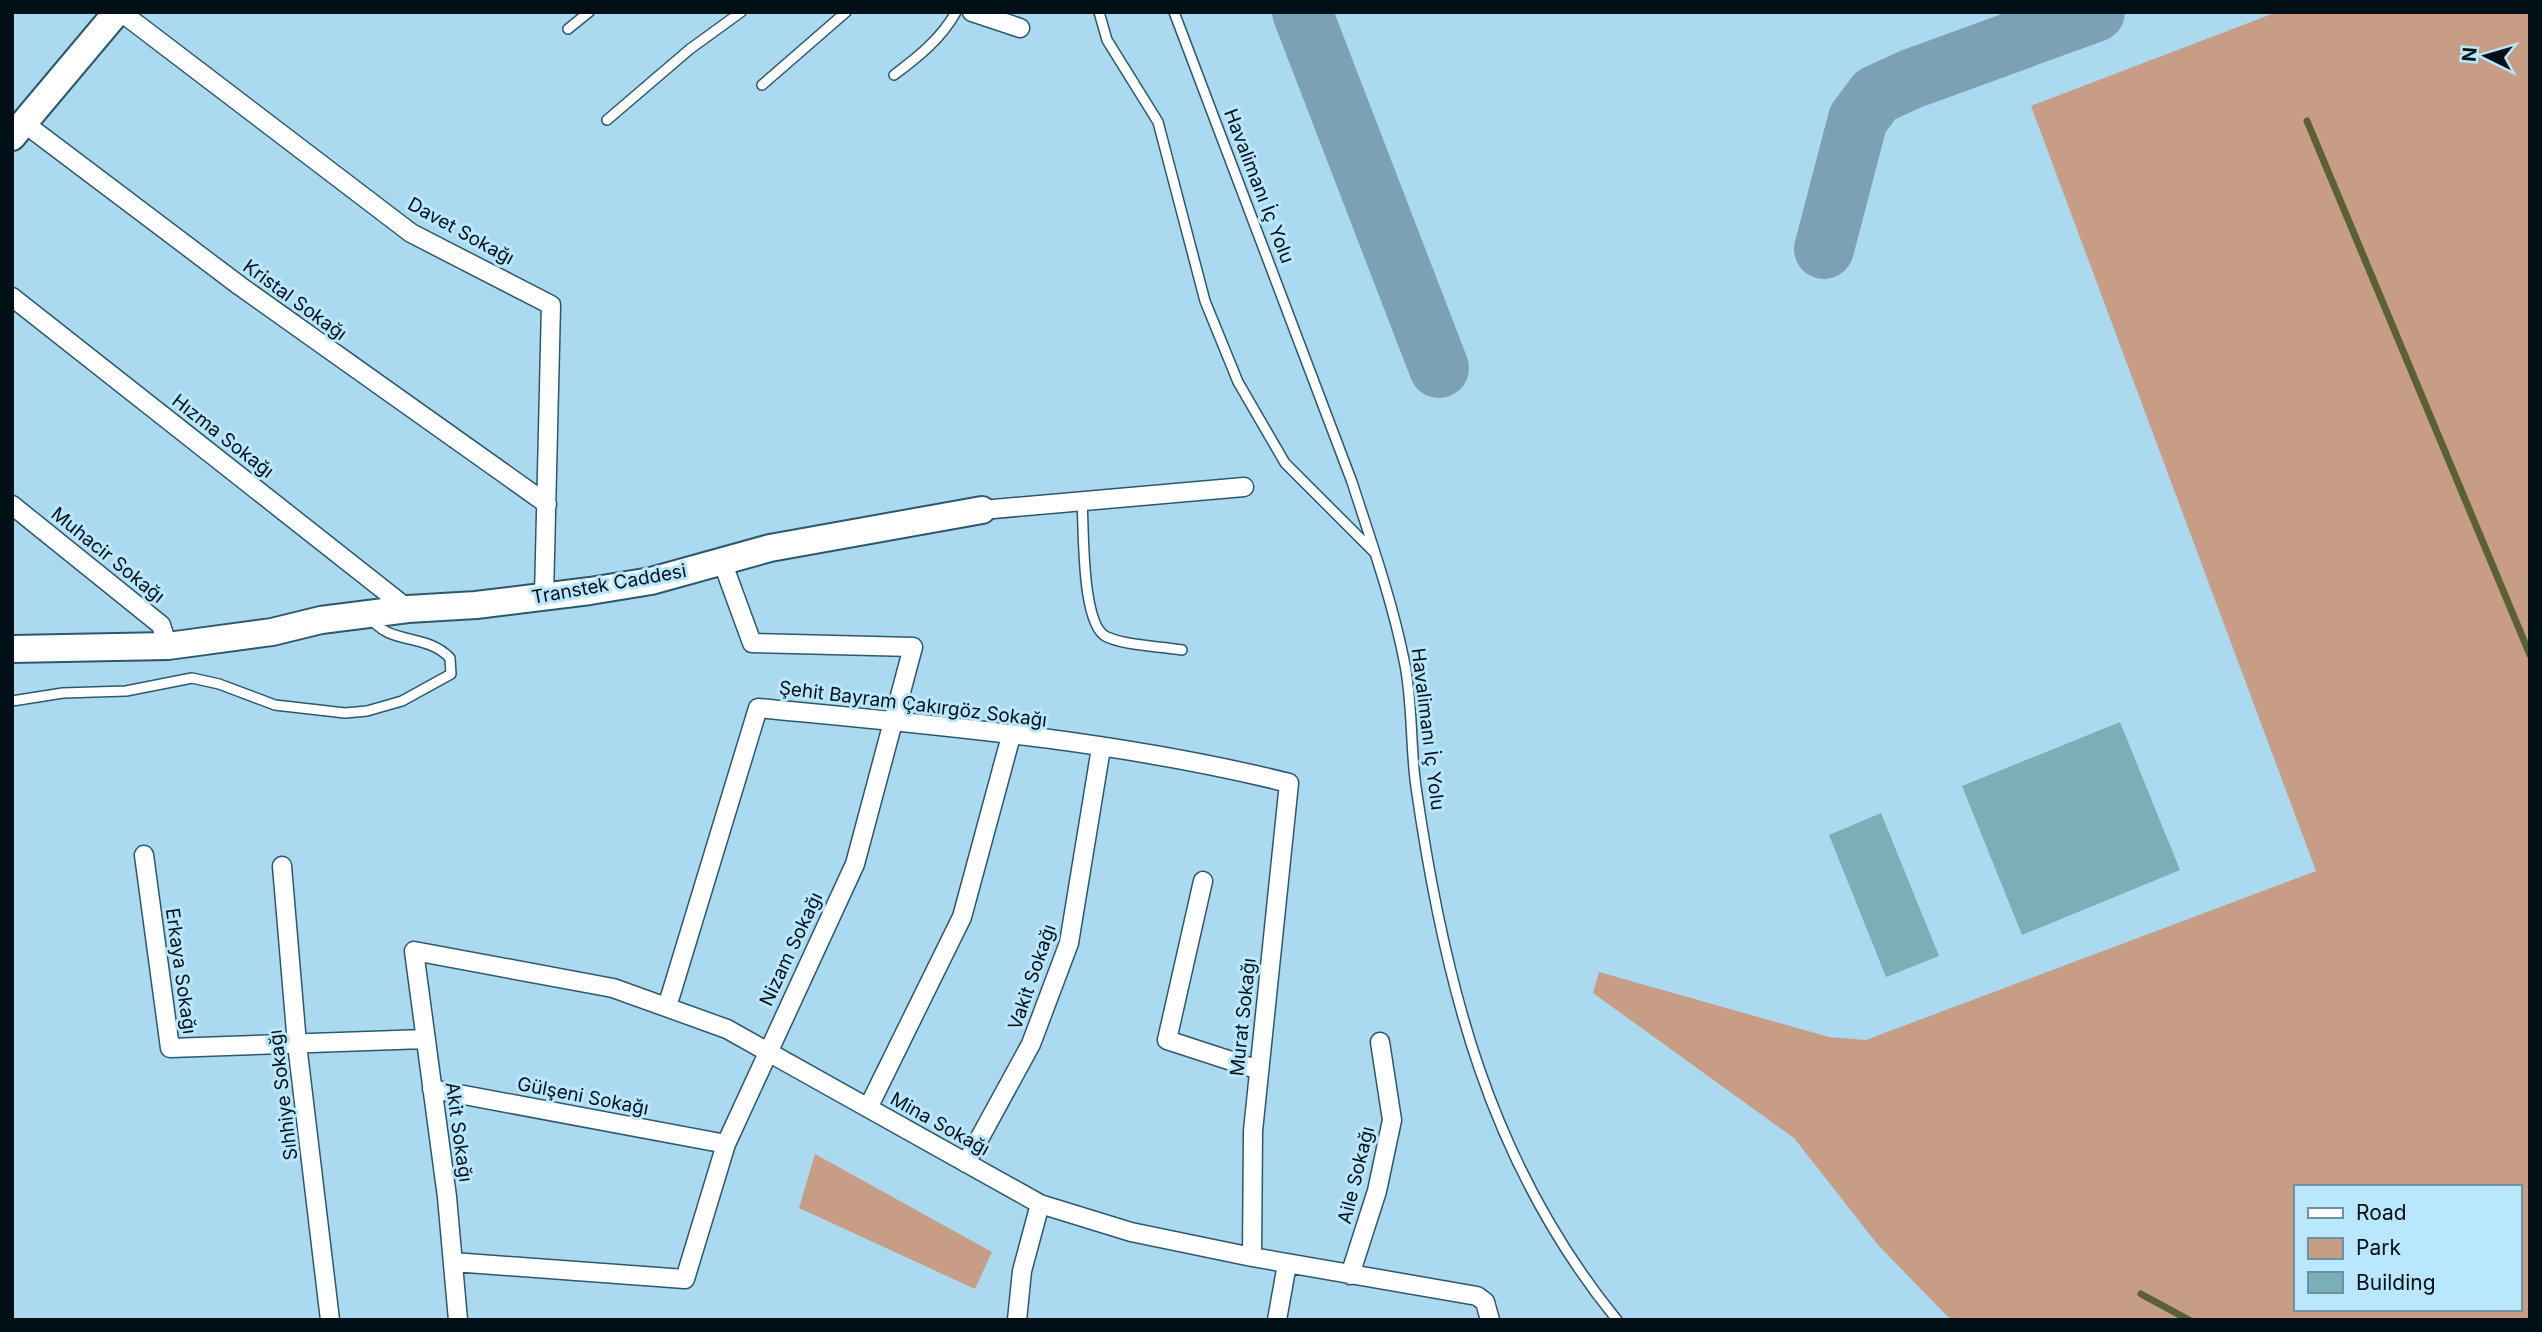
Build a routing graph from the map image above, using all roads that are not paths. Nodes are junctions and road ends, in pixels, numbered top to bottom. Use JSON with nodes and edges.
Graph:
{"nodes":[{"id":1,"x":119,"y":12,"type":"edge"},
{"id":2,"x":589,"y":12,"type":"edge"},
{"id":3,"x":741,"y":12,"type":"edge"},
{"id":4,"x":846,"y":12,"type":"edge"},
{"id":5,"x":956,"y":12,"type":"edge"},
{"id":6,"x":972,"y":12,"type":"edge"},
{"id":7,"x":1099,"y":12,"type":"edge"},
{"id":8,"x":1174,"y":12,"type":"edge"},
{"id":9,"x":1020,"y":28,"type":"dead end"},
{"id":10,"x":568,"y":29,"type":"dead end"},
{"id":11,"x":894,"y":75,"type":"dead end"},
{"id":12,"x":762,"y":85,"type":"dead end"},
{"id":13,"x":607,"y":120,"type":"dead end"},
{"id":14,"x":18,"y":130,"type":"edge"},
{"id":15,"x":12,"y":297,"type":"edge"},
{"id":16,"x":1244,"y":487,"type":"dead end"},
{"id":17,"x":1082,"y":502,"type":"junction"},
{"id":18,"x":547,"y":504,"type":"junction"},
{"id":19,"x":12,"y":505,"type":"edge"},
{"id":20,"x":982,"y":510,"type":"joint"},
{"id":21,"x":1376,"y":553,"type":"junction"},
{"id":22,"x":722,"y":561,"type":"junction"},
{"id":23,"x":544,"y":597,"type":"junction"},
{"id":24,"x":408,"y":609,"type":"junction"},
{"id":25,"x":369,"y":615,"type":"junction"},
{"id":26,"x":168,"y":646,"type":"junction"},
{"id":27,"x":12,"y":649,"type":"edge"},
{"id":28,"x":1182,"y":650,"type":"dead end"},
{"id":29,"x":12,"y":701,"type":"edge"},
{"id":30,"x":893,"y":721,"type":"junction"},
{"id":31,"x":1011,"y":736,"type":"junction"},
{"id":32,"x":1101,"y":748,"type":"junction"},
{"id":33,"x":1289,"y":783,"type":"joint"},
{"id":34,"x":144,"y":855,"type":"dead end"},
{"id":35,"x":282,"y":866,"type":"dead end"},
{"id":36,"x":1203,"y":881,"type":"dead end"},
{"id":37,"x":414,"y":951,"type":"joint"},
{"id":38,"x":667,"y":1007,"type":"junction"},
{"id":39,"x":425,"y":1039,"type":"junction"},
{"id":40,"x":1380,"y":1042,"type":"dead end"},
{"id":41,"x":297,"y":1044,"type":"junction"},
{"id":42,"x":766,"y":1051,"type":"junction"},
{"id":43,"x":1259,"y":1070,"type":"junction"},
{"id":44,"x":432,"y":1089,"type":"junction"},
{"id":45,"x":868,"y":1108,"type":"junction"},
{"id":46,"x":726,"y":1144,"type":"junction"},
{"id":47,"x":966,"y":1163,"type":"junction"},
{"id":48,"x":1040,"y":1204,"type":"junction"},
{"id":49,"x":1252,"y":1257,"type":"junction"},
{"id":50,"x":453,"y":1262,"type":"junction"},
{"id":51,"x":1287,"y":1264,"type":"junction"},
{"id":52,"x":1350,"y":1275,"type":"junction"},
{"id":53,"x":330,"y":1320,"type":"edge"},
{"id":54,"x":458,"y":1320,"type":"edge"},
{"id":55,"x":1017,"y":1320,"type":"edge"},
{"id":56,"x":1277,"y":1320,"type":"edge"},
{"id":57,"x":1490,"y":1320,"type":"edge"},
{"id":58,"x":1617,"y":1320,"type":"edge"}],
"edges":[{"from":1,"to":14,"type":"street"},
{"from":1,"to":18,"type":"street","name":"Davet Sokağı"},
{"from":2,"to":10,"type":"lane"},
{"from":3,"to":13,"type":"lane"},
{"from":4,"to":12,"type":"lane"},
{"from":5,"to":11,"type":"lane"},
{"from":6,"to":9,"type":"street"},
{"from":7,"to":21,"type":"lane"},
{"from":8,"to":21,"type":"lane","name":"Havalimanı İç Yolu"},
{"from":14,"to":18,"type":"street","name":"Kristal Sokağı"},
{"from":15,"to":24,"type":"street","name":"Hızma Sokağı"},
{"from":16,"to":17,"type":"street","name":"Transtek Caddesi"},
{"from":17,"to":20,"type":"street","name":"Transtek Caddesi"},
{"from":17,"to":28,"type":"lane"},
{"from":18,"to":23,"type":"street","name":"Davet Sokağı"},
{"from":19,"to":26,"type":"street","name":"Muhacir Sokağı"},
{"from":20,"to":22,"type":"street","name":"Transtek Caddesi"},
{"from":21,"to":58,"type":"lane","name":"Havalimanı İç Yolu"},
{"from":22,"to":23,"type":"street","name":"Transtek Caddesi"},
{"from":22,"to":30,"type":"street","name":"Nizam Sokağı"},
{"from":23,"to":24,"type":"street","name":"Transtek Caddesi"},
{"from":24,"to":25,"type":"street","name":"Transtek Caddesi"},
{"from":25,"to":26,"type":"street","name":"Transtek Caddesi"},
{"from":25,"to":29,"type":"lane"},
{"from":26,"to":27,"type":"street","name":"Transtek Caddesi"},
{"from":30,"to":31,"type":"street","name":"Şehit Bayram Çakırgöz Sokağı"},
{"from":30,"to":38,"type":"street","name":"Şehit Bayram Çakırgöz Sokağı"},
{"from":30,"to":42,"type":"street","name":"Nizam Sokağı"},
{"from":31,"to":32,"type":"street","name":"Şehit Bayram Çakırgöz Sokağı"},
{"from":31,"to":45,"type":"street"},
{"from":32,"to":33,"type":"street","name":"Şehit Bayram Çakırgöz Sokağı"},
{"from":32,"to":47,"type":"street","name":"Vakit Sokağı"},
{"from":33,"to":43,"type":"street","name":"Murat Sokağı"},
{"from":34,"to":41,"type":"street","name":"Erkaya Sokağı"},
{"from":35,"to":41,"type":"street","name":"Sıhhiye Sokağı"},
{"from":36,"to":43,"type":"street"},
{"from":37,"to":38,"type":"street","name":"Mina Sokağı"},
{"from":37,"to":39,"type":"street","name":"Akit Sokağı"},
{"from":38,"to":42,"type":"street","name":"Mina Sokağı"},
{"from":39,"to":41,"type":"street","name":"Erkaya Sokağı"},
{"from":39,"to":44,"type":"street","name":"Akit Sokağı"},
{"from":40,"to":52,"type":"street","name":"Aile Sokağı"},
{"from":41,"to":53,"type":"street","name":"Sıhhiye Sokağı"},
{"from":42,"to":45,"type":"street","name":"Mina Sokağı"},
{"from":42,"to":46,"type":"street","name":"Nizam Sokağı"},
{"from":43,"to":49,"type":"street","name":"Murat Sokağı"},
{"from":44,"to":46,"type":"street","name":"Gülşeni Sokağı"},
{"from":44,"to":50,"type":"street","name":"Akit Sokağı"},
{"from":45,"to":47,"type":"street","name":"Mina Sokağı"},
{"from":46,"to":50,"type":"street","name":"Nizam Sokağı"},
{"from":47,"to":48,"type":"street","name":"Mina Sokağı"},
{"from":48,"to":49,"type":"street","name":"Mina Sokağı"},
{"from":48,"to":55,"type":"street"},
{"from":49,"to":51,"type":"street","name":"Mina Sokağı"},
{"from":50,"to":54,"type":"street","name":"Akit Sokağı"},
{"from":51,"to":52,"type":"street","name":"Mina Sokağı"},
{"from":51,"to":56,"type":"street"},
{"from":52,"to":57,"type":"street","name":"Mina Sokağı"}]}
